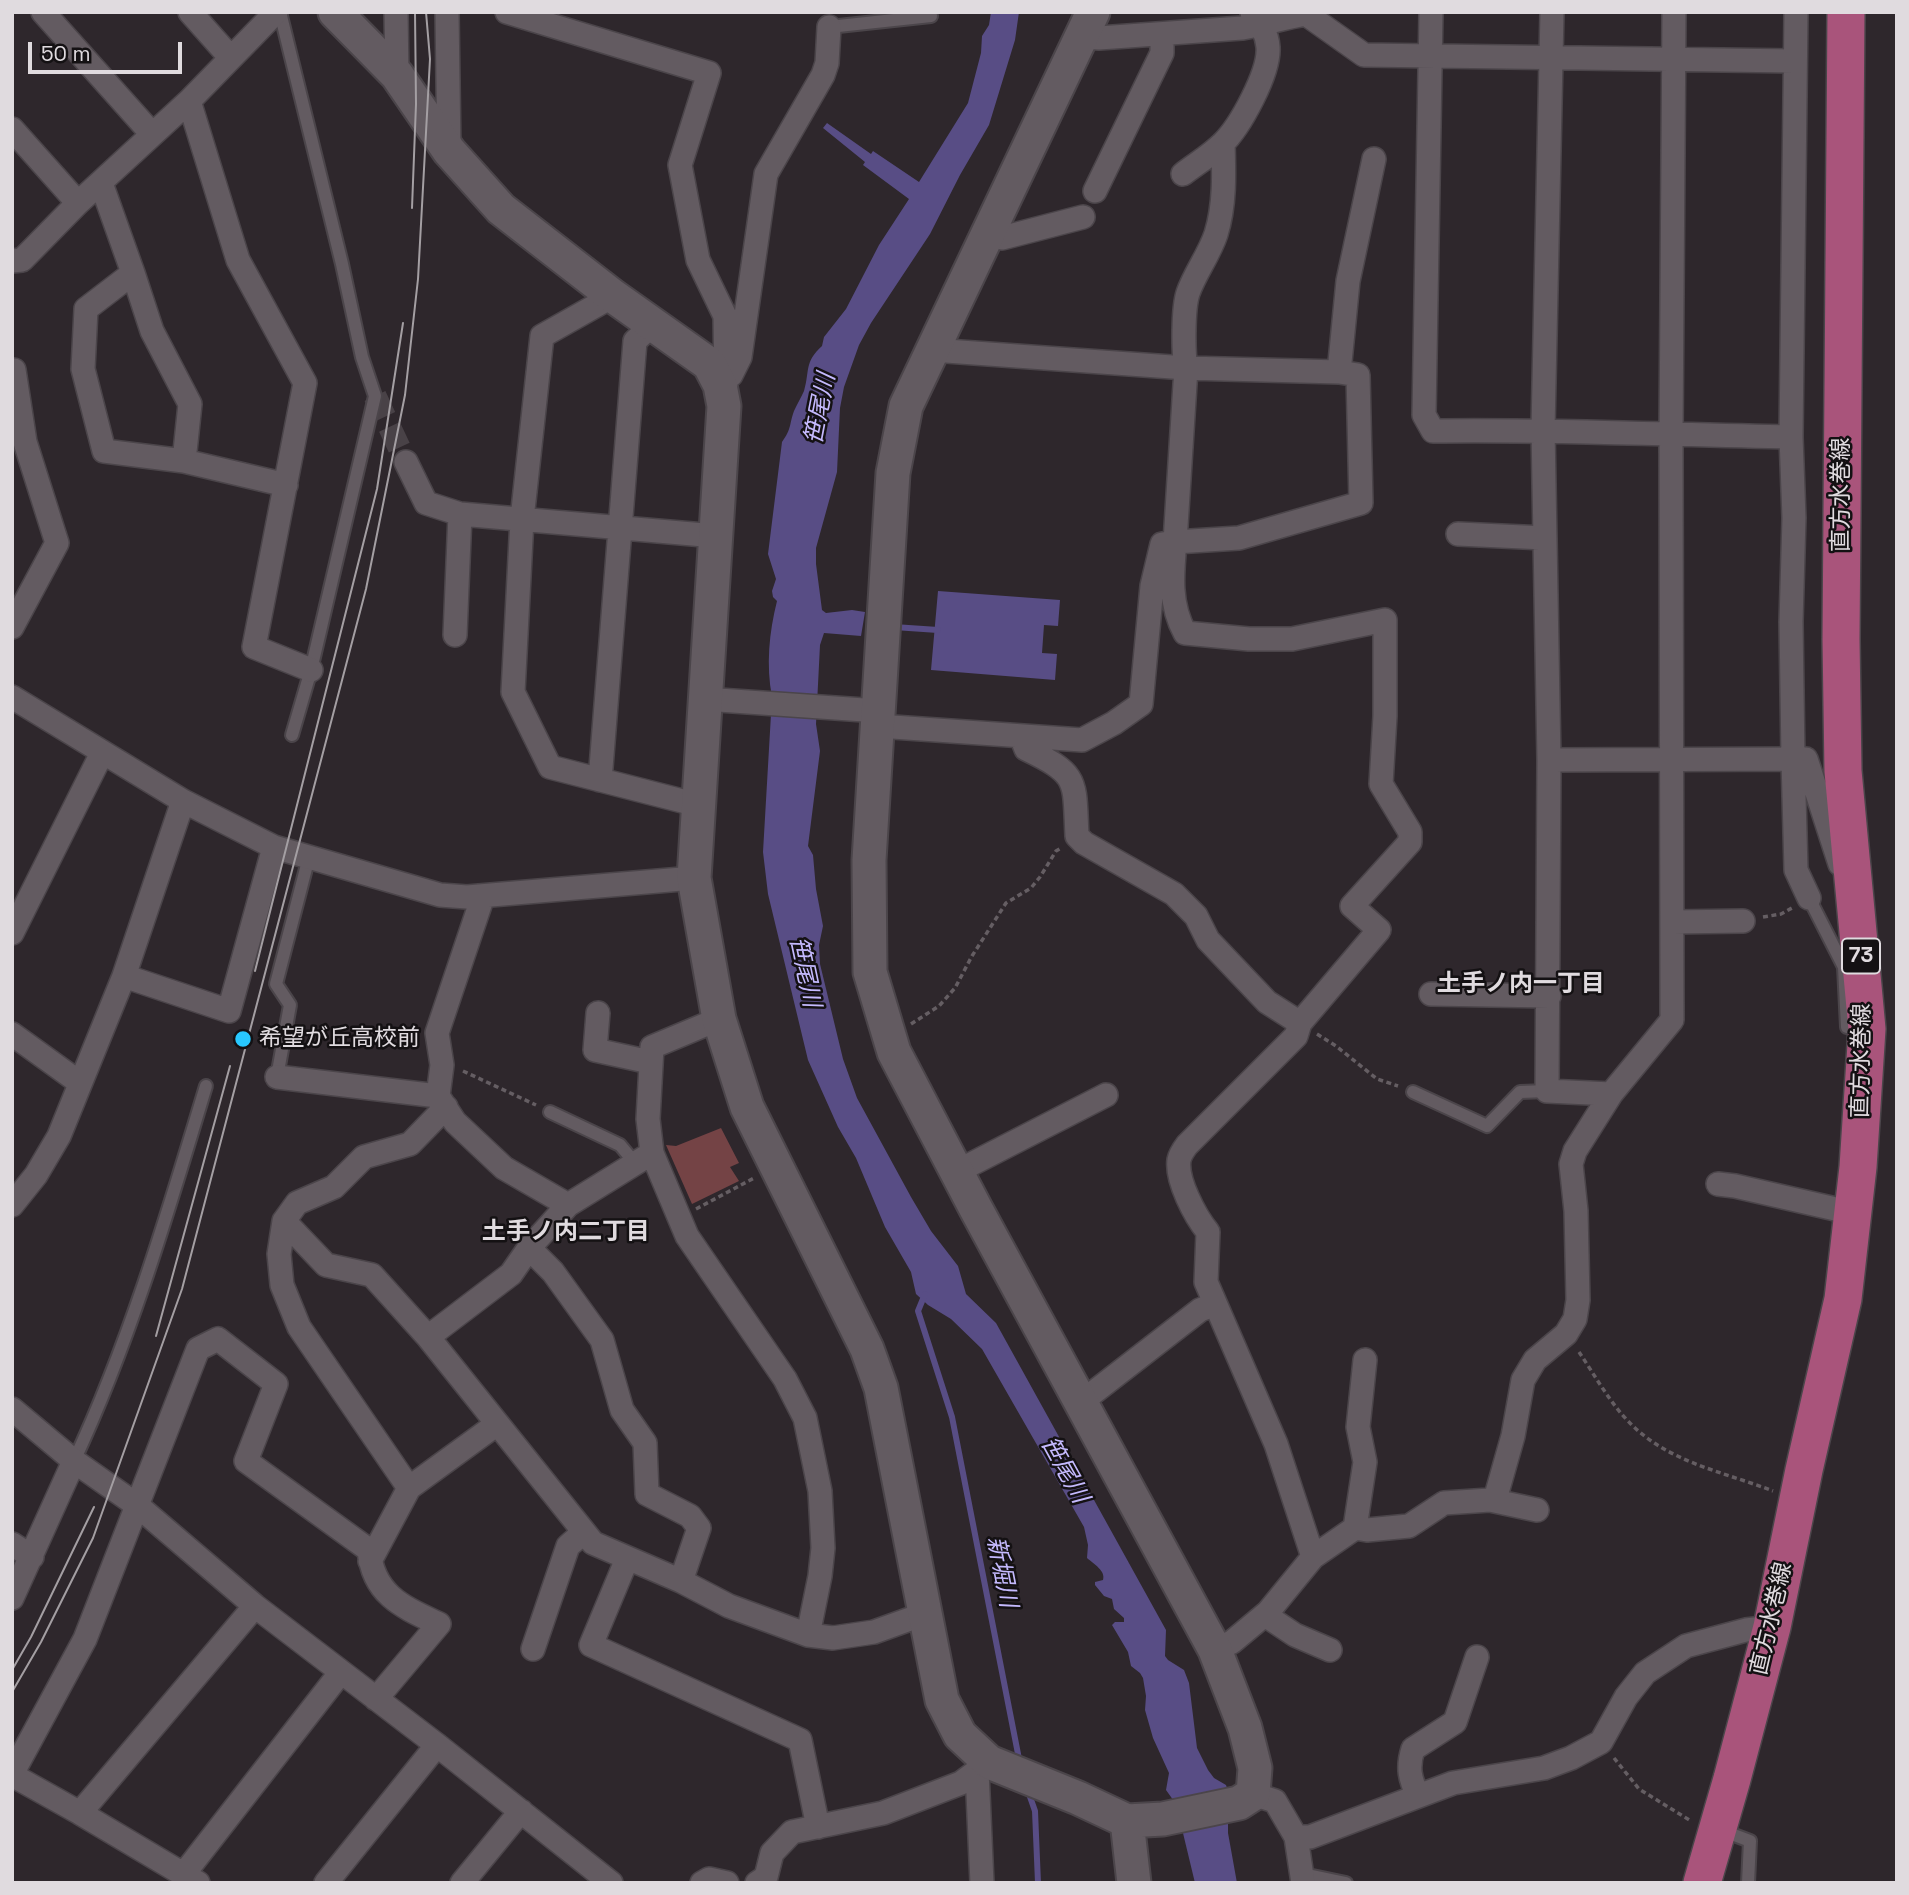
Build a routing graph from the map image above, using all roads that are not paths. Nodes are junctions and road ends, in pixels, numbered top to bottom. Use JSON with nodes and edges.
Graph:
{"nodes":[{"id":1,"x":43,"y":12,"type":"edge"},
{"id":2,"x":190,"y":12,"type":"edge"},
{"id":3,"x":278,"y":12,"type":"edge"},
{"id":4,"x":335,"y":12,"type":"edge"},
{"id":5,"x":396,"y":12,"type":"edge"},
{"id":6,"x":447,"y":12,"type":"edge"},
{"id":7,"x":507,"y":12,"type":"edge"},
{"id":8,"x":1431,"y":12,"type":"edge"},
{"id":9,"x":1552,"y":12,"type":"edge"},
{"id":10,"x":1674,"y":12,"type":"edge"},
{"id":11,"x":1796,"y":12,"type":"edge"},
{"id":12,"x":1846,"y":12,"type":"edge"},
{"id":13,"x":1306,"y":13,"type":"edge"},
{"id":14,"x":931,"y":16,"type":"dead end"},
{"id":15,"x":1257,"y":19,"type":"edge"},
{"id":16,"x":1088,"y":24,"type":"edge"},
{"id":17,"x":829,"y":27,"type":"joint"},
{"id":18,"x":1162,"y":34,"type":"junction"},
{"id":19,"x":230,"y":57,"type":"junction"},
{"id":20,"x":1431,"y":57,"type":"junction"},
{"id":21,"x":1551,"y":57,"type":"junction"},
{"id":22,"x":1673,"y":60,"type":"junction"},
{"id":23,"x":1794,"y":61,"type":"junction"},
{"id":24,"x":397,"y":75,"type":"junction"},
{"id":25,"x":188,"y":101,"type":"junction"},
{"id":26,"x":12,"y":129,"type":"edge"},
{"id":27,"x":152,"y":134,"type":"junction"},
{"id":28,"x":1223,"y":144,"type":"junction"},
{"id":29,"x":449,"y":150,"type":"junction"},
{"id":30,"x":1374,"y":159,"type":"dead end"},
{"id":31,"x":1183,"y":174,"type":"dead end"},
{"id":32,"x":101,"y":183,"type":"junction"},
{"id":33,"x":1095,"y":191,"type":"dead end"},
{"id":34,"x":78,"y":203,"type":"junction"},
{"id":35,"x":1083,"y":217,"type":"dead end"},
{"id":36,"x":988,"y":232,"type":"junction"},
{"id":37,"x":12,"y":261,"type":"edge"},
{"id":38,"x":133,"y":273,"type":"junction"},
{"id":39,"x":613,"y":296,"type":"junction"},
{"id":40,"x":653,"y":324,"type":"junction"},
{"id":41,"x":932,"y":350,"type":"junction"},
{"id":42,"x":1186,"y":368,"type":"junction"},
{"id":43,"x":14,"y":370,"type":"edge"},
{"id":44,"x":1339,"y":372,"type":"junction"},
{"id":45,"x":725,"y":395,"type":"junction"},
{"id":46,"x":1543,"y":429,"type":"junction"},
{"id":47,"x":1671,"y":435,"type":"junction"},
{"id":48,"x":1791,"y":437,"type":"junction"},
{"id":49,"x":184,"y":461,"type":"junction"},
{"id":50,"x":406,"y":462,"type":"tunnel mouth"},
{"id":51,"x":286,"y":485,"type":"junction"},
{"id":52,"x":460,"y":514,"type":"junction"},
{"id":53,"x":522,"y":519,"type":"junction"},
{"id":54,"x":620,"y":527,"type":"junction"},
{"id":55,"x":1458,"y":534,"type":"dead end"},
{"id":56,"x":716,"y":536,"type":"junction"},
{"id":57,"x":1545,"y":538,"type":"junction"},
{"id":58,"x":1175,"y":542,"type":"junction"},
{"id":59,"x":12,"y":627,"type":"edge"},
{"id":60,"x":455,"y":635,"type":"dead end"},
{"id":61,"x":312,"y":670,"type":"junction"},
{"id":62,"x":711,"y":699,"type":"junction"},
{"id":63,"x":13,"y":701,"type":"edge"},
{"id":64,"x":870,"y":715,"type":"junction"},
{"id":65,"x":292,"y":735,"type":"dead end"},
{"id":66,"x":1021,"y":736,"type":"junction"},
{"id":67,"x":102,"y":753,"type":"junction"},
{"id":68,"x":1671,"y":759,"type":"junction"},
{"id":69,"x":1793,"y":759,"type":"junction"},
{"id":70,"x":1549,"y":760,"type":"junction"},
{"id":71,"x":600,"y":780,"type":"junction"},
{"id":72,"x":183,"y":802,"type":"junction"},
{"id":73,"x":698,"y":805,"type":"junction"},
{"id":74,"x":274,"y":848,"type":"junction"},
{"id":75,"x":309,"y":857,"type":"junction"},
{"id":76,"x":694,"y":878,"type":"junction"},
{"id":77,"x":483,"y":895,"type":"junction"},
{"id":78,"x":1809,"y":898,"type":"joint"},
{"id":79,"x":1858,"y":920,"type":"junction"},
{"id":80,"x":1743,"y":921,"type":"road end"},
{"id":81,"x":1673,"y":922,"type":"junction"},
{"id":82,"x":12,"y":933,"type":"edge"},
{"id":83,"x":124,"y":976,"type":"junction"},
{"id":84,"x":1431,"y":994,"type":"dead end"},
{"id":85,"x":1549,"y":996,"type":"junction"},
{"id":86,"x":598,"y":1013,"type":"dead end"},
{"id":87,"x":719,"y":1019,"type":"junction"},
{"id":88,"x":1300,"y":1023,"type":"junction"},
{"id":89,"x":1867,"y":1029,"type":"junction"},
{"id":90,"x":12,"y":1034,"type":"edge"},
{"id":91,"x":650,"y":1062,"type":"junction"},
{"id":92,"x":277,"y":1077,"type":"joint"},
{"id":93,"x":80,"y":1083,"type":"junction"},
{"id":94,"x":206,"y":1086,"type":"dead end"},
{"id":95,"x":1413,"y":1091,"type":"road end"},
{"id":96,"x":1547,"y":1091,"type":"junction"},
{"id":97,"x":1611,"y":1094,"type":"junction"},
{"id":98,"x":1106,"y":1095,"type":"dead end"},
{"id":99,"x":442,"y":1101,"type":"junction"},
{"id":100,"x":550,"y":1112,"type":"road end"},
{"id":101,"x":644,"y":1158,"type":"junction"},
{"id":102,"x":956,"y":1172,"type":"junction"},
{"id":103,"x":1718,"y":1184,"type":"dead end"},
{"id":104,"x":12,"y":1205,"type":"edge"},
{"id":105,"x":568,"y":1205,"type":"junction"},
{"id":106,"x":1853,"y":1213,"type":"junction"},
{"id":107,"x":284,"y":1222,"type":"junction"},
{"id":108,"x":529,"y":1248,"type":"junction"},
{"id":109,"x":1215,"y":1304,"type":"junction"},
{"id":110,"x":428,"y":1337,"type":"junction"},
{"id":111,"x":1365,"y":1360,"type":"dead end"},
{"id":112,"x":1080,"y":1403,"type":"junction"},
{"id":113,"x":12,"y":1409,"type":"edge"},
{"id":114,"x":497,"y":1424,"type":"junction"},
{"id":115,"x":74,"y":1461,"type":"junction"},
{"id":116,"x":409,"y":1488,"type":"junction"},
{"id":117,"x":1490,"y":1500,"type":"junction"},
{"id":118,"x":138,"y":1506,"type":"junction"},
{"id":119,"x":1537,"y":1510,"type":"dead end"},
{"id":120,"x":1355,"y":1528,"type":"junction"},
{"id":121,"x":584,"y":1532,"type":"junction"},
{"id":122,"x":12,"y":1544,"type":"edge"},
{"id":123,"x":32,"y":1557,"type":"junction"},
{"id":124,"x":1313,"y":1557,"type":"junction"},
{"id":125,"x":627,"y":1559,"type":"junction"},
{"id":126,"x":370,"y":1561,"type":"junction"},
{"id":127,"x":681,"y":1581,"type":"junction"},
{"id":128,"x":12,"y":1598,"type":"edge"},
{"id":129,"x":255,"y":1606,"type":"junction"},
{"id":130,"x":924,"y":1614,"type":"junction"},
{"id":131,"x":1265,"y":1615,"type":"junction"},
{"id":132,"x":1772,"y":1627,"type":"junction"},
{"id":133,"x":808,"y":1635,"type":"junction"},
{"id":134,"x":533,"y":1649,"type":"dead end"},
{"id":135,"x":1215,"y":1650,"type":"junction"},
{"id":136,"x":1330,"y":1650,"type":"dead end"},
{"id":137,"x":1476,"y":1657,"type":"dead end"},
{"id":138,"x":341,"y":1672,"type":"junction"},
{"id":139,"x":376,"y":1699,"type":"junction"},
{"id":140,"x":437,"y":1745,"type":"junction"},
{"id":141,"x":983,"y":1767,"type":"junction"},
{"id":142,"x":12,"y":1774,"type":"edge"},
{"id":143,"x":1418,"y":1796,"type":"junction"},
{"id":144,"x":1246,"y":1798,"type":"junction"},
{"id":145,"x":521,"y":1811,"type":"junction"},
{"id":146,"x":80,"y":1814,"type":"junction"},
{"id":147,"x":1126,"y":1821,"type":"junction"},
{"id":148,"x":818,"y":1827,"type":"junction"},
{"id":149,"x":1703,"y":1831,"type":"junction"},
{"id":150,"x":1296,"y":1837,"type":"junction"},
{"id":151,"x":191,"y":1879,"type":"edge"},
{"id":152,"x":1303,"y":1879,"type":"edge"},
{"id":153,"x":609,"y":1882,"type":"edge"},
{"id":154,"x":326,"y":1883,"type":"edge"},
{"id":155,"x":462,"y":1883,"type":"edge"},
{"id":156,"x":702,"y":1883,"type":"edge"},
{"id":157,"x":727,"y":1883,"type":"edge"},
{"id":158,"x":757,"y":1883,"type":"edge"},
{"id":159,"x":982,"y":1883,"type":"edge"},
{"id":160,"x":1134,"y":1883,"type":"edge"},
{"id":161,"x":1346,"y":1883,"type":"edge"},
{"id":162,"x":1702,"y":1883,"type":"edge"},
{"id":163,"x":1748,"y":1883,"type":"edge"}],
"edges":[{"from":1,"to":27,"type":"street"},
{"from":2,"to":19,"type":"street"},
{"from":3,"to":19,"type":"street"},
{"from":3,"to":61,"type":"lane"},
{"from":4,"to":24,"type":"street"},
{"from":5,"to":24,"type":"street"},
{"from":6,"to":29,"type":"street"},
{"from":7,"to":45,"type":"street"},
{"from":8,"to":20,"type":"street"},
{"from":9,"to":21,"type":"street"},
{"from":10,"to":22,"type":"street"},
{"from":11,"to":23,"type":"street"},
{"from":12,"to":79,"type":"main road","name":"直方水巻線","number":"73"},
{"from":13,"to":15,"type":"street"},
{"from":13,"to":20,"type":"street"},
{"from":14,"to":17,"type":"lane"},
{"from":15,"to":18,"type":"street"},
{"from":15,"to":28,"type":"street"},
{"from":16,"to":18,"type":"street"},
{"from":16,"to":36,"type":"street"},
{"from":17,"to":45,"type":"street"},
{"from":18,"to":33,"type":"street"},
{"from":19,"to":25,"type":"street"},
{"from":20,"to":21,"type":"street"},
{"from":20,"to":46,"type":"street"},
{"from":21,"to":22,"type":"street"},
{"from":21,"to":46,"type":"street"},
{"from":22,"to":23,"type":"street"},
{"from":22,"to":47,"type":"street"},
{"from":23,"to":48,"type":"street"},
{"from":24,"to":29,"type":"street"},
{"from":25,"to":27,"type":"street"},
{"from":25,"to":51,"type":"street"},
{"from":26,"to":34,"type":"street"},
{"from":27,"to":32,"type":"street"},
{"from":28,"to":31,"type":"street"},
{"from":28,"to":42,"type":"street"},
{"from":29,"to":39,"type":"street"},
{"from":30,"to":44,"type":"street"},
{"from":32,"to":34,"type":"street"},
{"from":32,"to":38,"type":"street"},
{"from":34,"to":37,"type":"street"},
{"from":35,"to":36,"type":"street"},
{"from":36,"to":41,"type":"street"},
{"from":38,"to":49,"type":"street"},
{"from":38,"to":49,"type":"street"},
{"from":39,"to":40,"type":"street"},
{"from":39,"to":53,"type":"street"},
{"from":40,"to":45,"type":"street"},
{"from":40,"to":54,"type":"street"},
{"from":41,"to":42,"type":"street"},
{"from":41,"to":64,"type":"street"},
{"from":42,"to":44,"type":"street"},
{"from":42,"to":58,"type":"street"},
{"from":43,"to":59,"type":"street"},
{"from":44,"to":58,"type":"street"},
{"from":45,"to":56,"type":"street"},
{"from":46,"to":47,"type":"street"},
{"from":46,"to":57,"type":"street"},
{"from":47,"to":48,"type":"street"},
{"from":47,"to":68,"type":"street"},
{"from":48,"to":69,"type":"street"},
{"from":49,"to":51,"type":"street"},
{"from":50,"to":52,"type":"street"},
{"from":51,"to":61,"type":"street"},
{"from":52,"to":53,"type":"street"},
{"from":52,"to":60,"type":"street"},
{"from":53,"to":54,"type":"street"},
{"from":53,"to":71,"type":"street"},
{"from":54,"to":56,"type":"street"},
{"from":54,"to":71,"type":"street"},
{"from":55,"to":57,"type":"street"},
{"from":56,"to":62,"type":"street"},
{"from":57,"to":70,"type":"street"},
{"from":58,"to":66,"type":"street"},
{"from":58,"to":88,"type":"street"},
{"from":61,"to":65,"type":"lane"},
{"from":62,"to":64,"type":"street"},
{"from":62,"to":73,"type":"street"},
{"from":63,"to":67,"type":"street"},
{"from":64,"to":66,"type":"street"},
{"from":64,"to":102,"type":"street"},
{"from":66,"to":88,"type":"street"},
{"from":67,"to":72,"type":"street"},
{"from":67,"to":82,"type":"street"},
{"from":68,"to":69,"type":"street"},
{"from":68,"to":70,"type":"street"},
{"from":68,"to":81,"type":"street"},
{"from":69,"to":78,"type":"street"},
{"from":69,"to":79,"type":"street"},
{"from":70,"to":85,"type":"street"},
{"from":71,"to":73,"type":"street"},
{"from":72,"to":74,"type":"street"},
{"from":72,"to":83,"type":"street"},
{"from":73,"to":76,"type":"street"},
{"from":74,"to":75,"type":"street"},
{"from":74,"to":83,"type":"street"},
{"from":75,"to":77,"type":"street"},
{"from":75,"to":92,"type":"lane"},
{"from":76,"to":77,"type":"street"},
{"from":76,"to":87,"type":"street"},
{"from":77,"to":99,"type":"street"},
{"from":78,"to":89,"type":"lane"},
{"from":79,"to":89,"type":"main road","name":"直方水巻線","number":"73"},
{"from":80,"to":81,"type":"street"},
{"from":81,"to":97,"type":"street"},
{"from":83,"to":93,"type":"street"},
{"from":84,"to":85,"type":"street"},
{"from":85,"to":96,"type":"street"},
{"from":86,"to":91,"type":"street"},
{"from":87,"to":91,"type":"street"},
{"from":87,"to":130,"type":"street"},
{"from":88,"to":109,"type":"street"},
{"from":89,"to":106,"type":"main road","name":"直方水巻線","number":"73"},
{"from":90,"to":93,"type":"street"},
{"from":91,"to":101,"type":"street"},
{"from":92,"to":99,"type":"street"},
{"from":93,"to":104,"type":"street"},
{"from":94,"to":115,"type":"lane"},
{"from":95,"to":96,"type":"lane"},
{"from":96,"to":97,"type":"street"},
{"from":97,"to":117,"type":"street"},
{"from":98,"to":102,"type":"street"},
{"from":99,"to":105,"type":"street"},
{"from":99,"to":107,"type":"street"},
{"from":100,"to":101,"type":"lane"},
{"from":101,"to":105,"type":"street"},
{"from":101,"to":133,"type":"street"},
{"from":102,"to":112,"type":"street"},
{"from":103,"to":106,"type":"street"},
{"from":105,"to":108,"type":"street"},
{"from":106,"to":132,"type":"main road","name":"直方水巻線","number":"73"},
{"from":107,"to":110,"type":"street"},
{"from":107,"to":116,"type":"street"},
{"from":108,"to":110,"type":"street"},
{"from":108,"to":127,"type":"street"},
{"from":109,"to":112,"type":"street"},
{"from":109,"to":124,"type":"street"},
{"from":110,"to":114,"type":"street"},
{"from":111,"to":120,"type":"street"},
{"from":112,"to":135,"type":"street"},
{"from":113,"to":115,"type":"street"},
{"from":114,"to":116,"type":"street"},
{"from":114,"to":121,"type":"street"},
{"from":115,"to":118,"type":"street"},
{"from":115,"to":123,"type":"street"},
{"from":116,"to":126,"type":"street"},
{"from":117,"to":119,"type":"street"},
{"from":117,"to":120,"type":"street"},
{"from":118,"to":126,"type":"street"},
{"from":118,"to":129,"type":"street"},
{"from":118,"to":142,"type":"street"},
{"from":120,"to":124,"type":"street"},
{"from":121,"to":125,"type":"street"},
{"from":121,"to":134,"type":"street"},
{"from":122,"to":123,"type":"street"},
{"from":123,"to":128,"type":"street"},
{"from":124,"to":131,"type":"street"},
{"from":125,"to":127,"type":"street"},
{"from":125,"to":148,"type":"street"},
{"from":126,"to":139,"type":"street"},
{"from":127,"to":133,"type":"street"},
{"from":129,"to":138,"type":"street"},
{"from":129,"to":146,"type":"street"},
{"from":130,"to":133,"type":"street"},
{"from":130,"to":141,"type":"street"},
{"from":131,"to":135,"type":"street"},
{"from":131,"to":136,"type":"street"},
{"from":132,"to":143,"type":"street"},
{"from":132,"to":149,"type":"main road","name":"直方水巻線","number":"73"},
{"from":135,"to":144,"type":"street"},
{"from":137,"to":143,"type":"street"},
{"from":138,"to":139,"type":"street"},
{"from":138,"to":151,"type":"street"},
{"from":139,"to":140,"type":"street"},
{"from":140,"to":145,"type":"street"},
{"from":140,"to":154,"type":"street"},
{"from":141,"to":147,"type":"street"},
{"from":141,"to":148,"type":"street"},
{"from":141,"to":159,"type":"street"},
{"from":142,"to":146,"type":"street"},
{"from":143,"to":150,"type":"street"},
{"from":144,"to":147,"type":"street"},
{"from":144,"to":150,"type":"street"},
{"from":145,"to":153,"type":"street"},
{"from":145,"to":155,"type":"street"},
{"from":146,"to":151,"type":"street"},
{"from":147,"to":160,"type":"street"},
{"from":148,"to":158,"type":"street"},
{"from":149,"to":162,"type":"main road","name":"直方水巻線","number":"73"},
{"from":149,"to":163,"type":"lane"},
{"from":150,"to":152,"type":"street"},
{"from":152,"to":161,"type":"lane"},
{"from":156,"to":157,"type":"street"}]}
